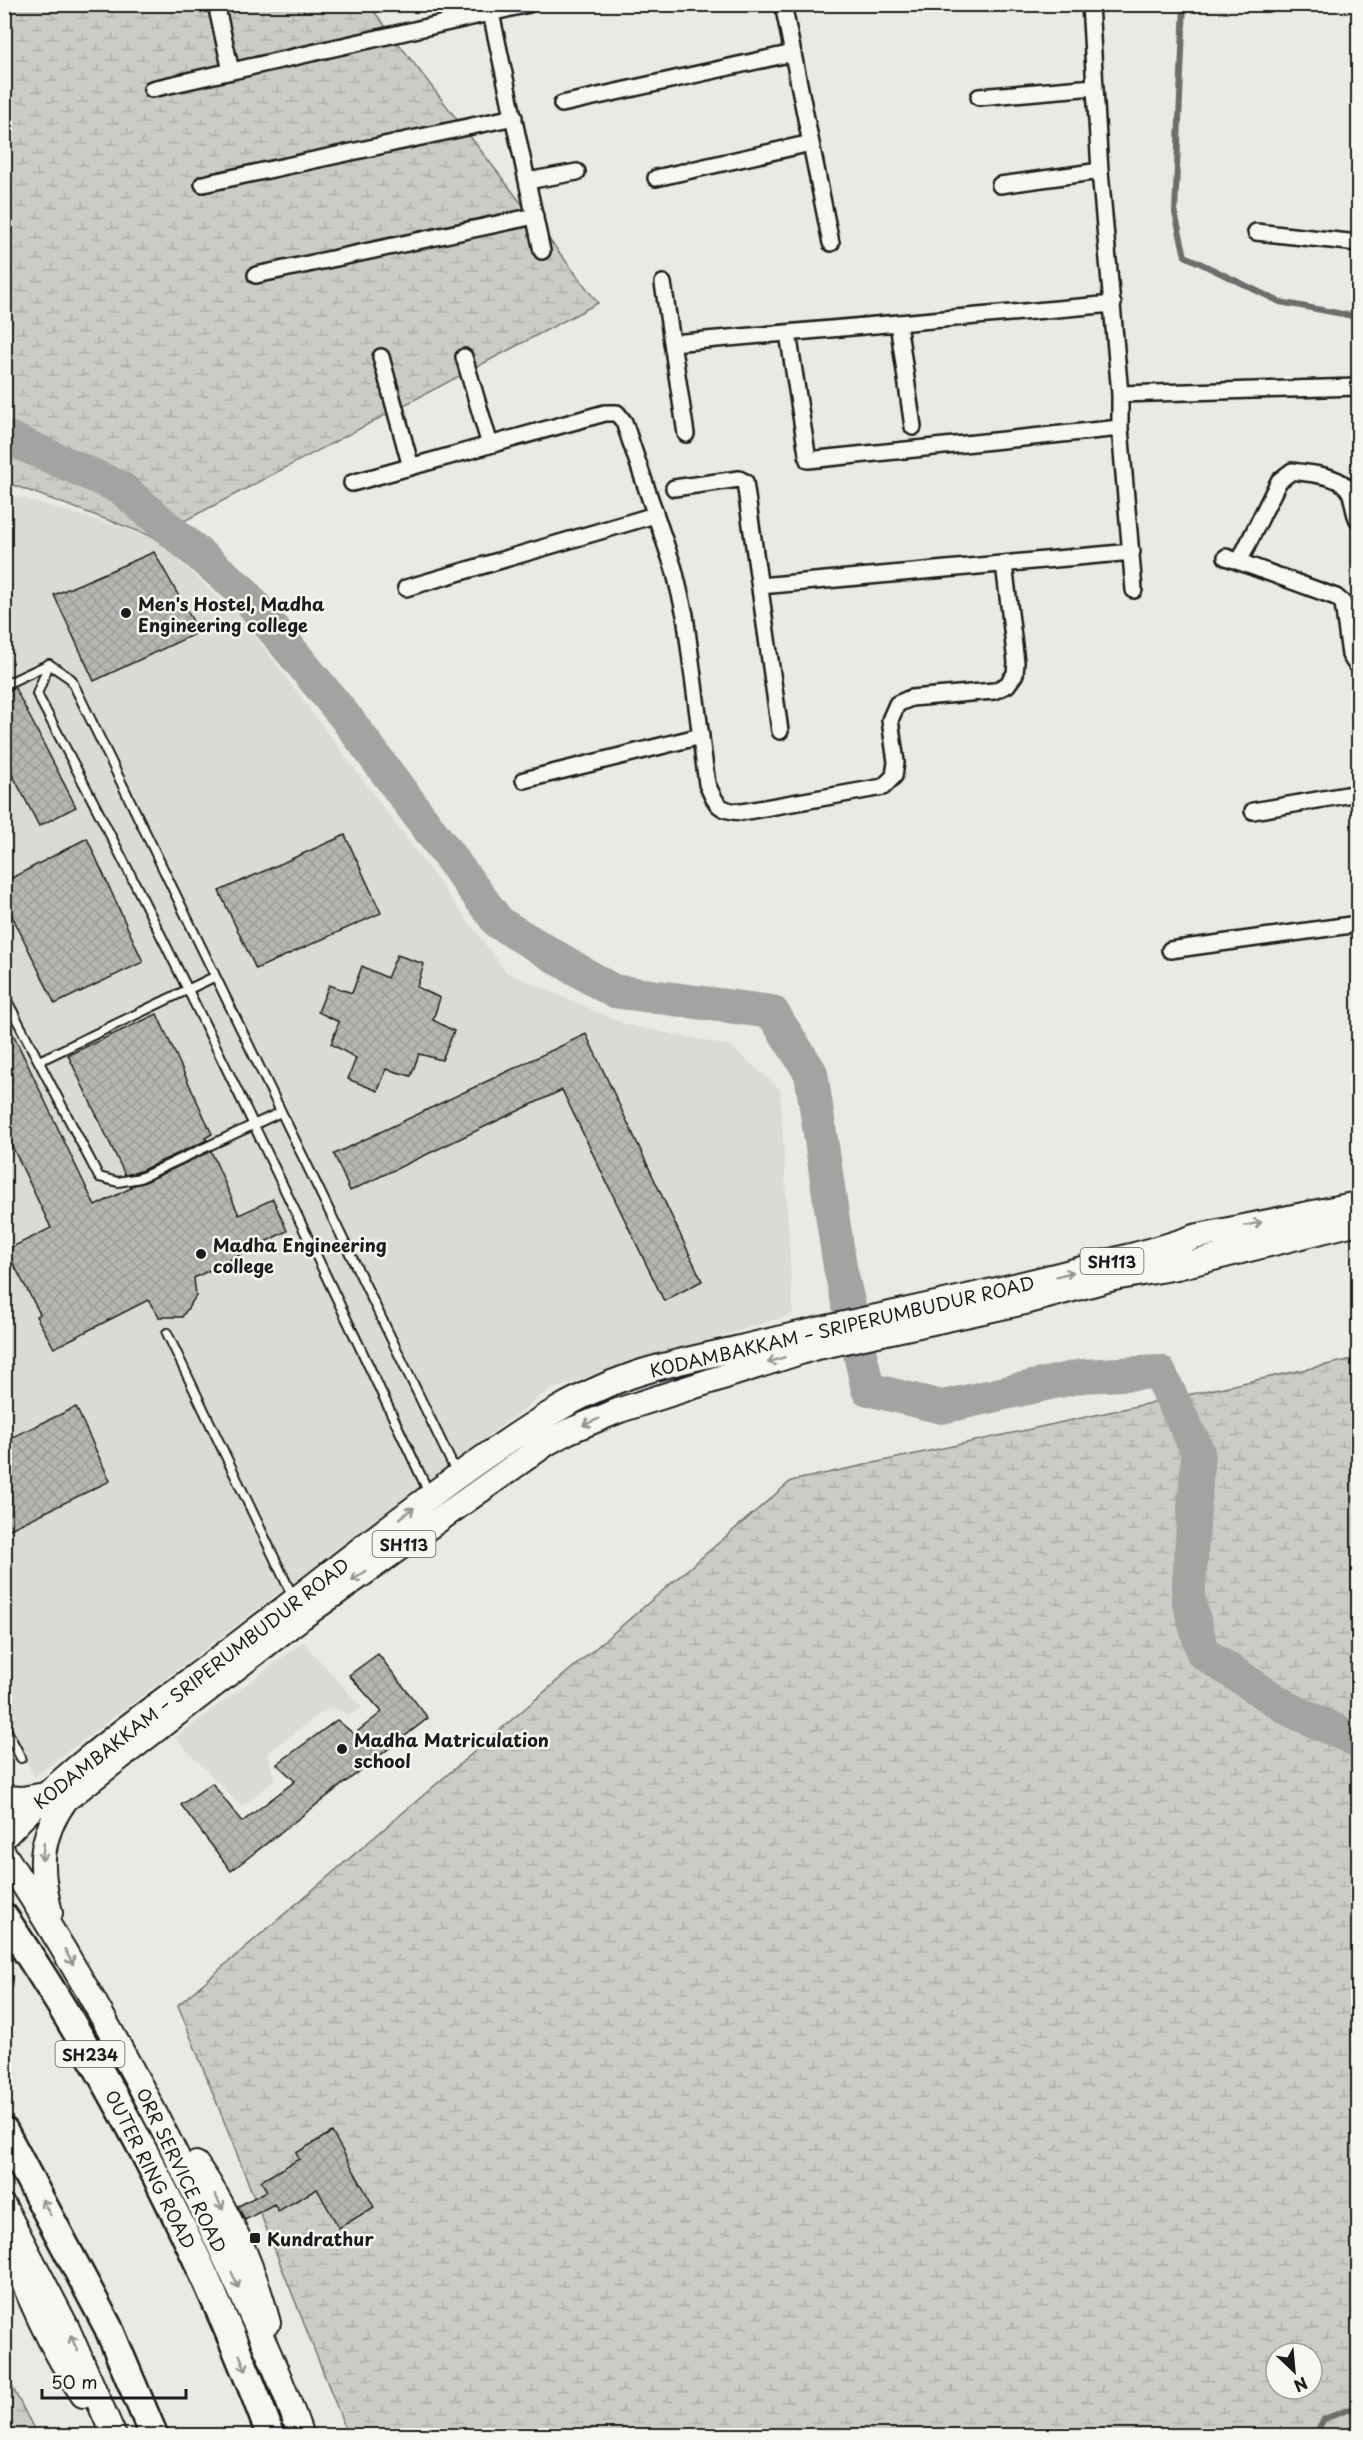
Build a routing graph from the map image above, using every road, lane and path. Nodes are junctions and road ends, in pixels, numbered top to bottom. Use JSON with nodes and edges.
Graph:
{"nodes":[{"id":1,"x":216,"y":4,"type":"edge"},
{"id":2,"x":530,"y":4,"type":"edge"},
{"id":3,"x":783,"y":4,"type":"edge"},
{"id":4,"x":1090,"y":4,"type":"edge"},
{"id":5,"x":491,"y":13,"type":"junction"},
{"id":6,"x":793,"y":53,"type":"junction"},
{"id":7,"x":231,"y":71,"type":"junction"},
{"id":8,"x":1094,"y":87,"type":"junction"},
{"id":9,"x":152,"y":88,"type":"dead end"},
{"id":10,"x":979,"y":97,"type":"dead end"},
{"id":11,"x":562,"y":104,"type":"dead end"},
{"id":12,"x":514,"y":117,"type":"junction"},
{"id":13,"x":811,"y":143,"type":"junction"},
{"id":14,"x":1100,"y":171,"type":"junction"},
{"id":15,"x":577,"y":172,"type":"dead end"},
{"id":16,"x":656,"y":178,"type":"dead end"},
{"id":17,"x":527,"y":181,"type":"junction"},
{"id":18,"x":203,"y":184,"type":"dead end"},
{"id":19,"x":999,"y":185,"type":"dead end"},
{"id":20,"x":535,"y":216,"type":"junction"},
{"id":21,"x":1256,"y":232,"type":"dead end"},
{"id":22,"x":831,"y":243,"type":"dead end"},
{"id":23,"x":1359,"y":243,"type":"edge"},
{"id":24,"x":542,"y":251,"type":"dead end"},
{"id":25,"x":256,"y":275,"type":"dead end"},
{"id":26,"x":663,"y":283,"type":"dead end"},
{"id":27,"x":1113,"y":304,"type":"junction"},
{"id":28,"x":898,"y":323,"type":"junction"},
{"id":29,"x":788,"y":333,"type":"junction"},
{"id":30,"x":672,"y":343,"type":"junction"},
{"id":31,"x":381,"y":357,"type":"dead end"},
{"id":32,"x":464,"y":357,"type":"dead end"},
{"id":33,"x":1359,"y":387,"type":"edge"},
{"id":34,"x":1120,"y":394,"type":"junction"},
{"id":35,"x":913,"y":427,"type":"dead end"},
{"id":36,"x":1120,"y":428,"type":"junction"},
{"id":37,"x":686,"y":434,"type":"dead end"},
{"id":38,"x":490,"y":445,"type":"junction"},
{"id":39,"x":411,"y":467,"type":"junction"},
{"id":40,"x":352,"y":483,"type":"dead end"},
{"id":41,"x":674,"y":488,"type":"dead end"},
{"id":42,"x":655,"y":515,"type":"junction"},
{"id":43,"x":1359,"y":520,"type":"edge"},
{"id":44,"x":1132,"y":552,"type":"junction"},
{"id":45,"x":1004,"y":564,"type":"junction"},
{"id":46,"x":760,"y":586,"type":"junction"},
{"id":47,"x":406,"y":588,"type":"dead end"},
{"id":48,"x":1134,"y":590,"type":"dead end"},
{"id":49,"x":49,"y":664,"type":"junction"},
{"id":50,"x":1359,"y":664,"type":"edge"},
{"id":51,"x":4,"y":685,"type":"edge"},
{"id":52,"x":780,"y":731,"type":"dead end"},
{"id":53,"x":701,"y":736,"type":"junction"},
{"id":54,"x":524,"y":780,"type":"dead end"},
{"id":55,"x":1359,"y":793,"type":"edge"},
{"id":56,"x":1253,"y":811,"type":"dead end"},
{"id":57,"x":1359,"y":924,"type":"edge"},
{"id":58,"x":1170,"y":950,"type":"dead end"},
{"id":59,"x":214,"y":977,"type":"junction"},
{"id":60,"x":187,"y":990,"type":"junction"},
{"id":61,"x":4,"y":995,"type":"edge"},
{"id":62,"x":39,"y":1060,"type":"junction"},
{"id":63,"x":281,"y":1112,"type":"junction"},
{"id":64,"x":253,"y":1126,"type":"junction"},
{"id":65,"x":1359,"y":1204,"type":"edge"},
{"id":66,"x":1359,"y":1222,"type":"edge"},
{"id":67,"x":855,"y":1330,"type":"junction"},
{"id":68,"x":167,"y":1333,"type":"dead end"},
{"id":69,"x":463,"y":1488,"type":"junction"},
{"id":70,"x":436,"y":1507,"type":"junction"},
{"id":71,"x":298,"y":1609,"type":"junction"},
{"id":72,"x":4,"y":1725,"type":"edge"},
{"id":73,"x":21,"y":1758,"type":"dead end"},
{"id":74,"x":55,"y":1797,"type":"junction"},
{"id":75,"x":4,"y":1798,"type":"edge"},
{"id":76,"x":4,"y":1839,"type":"edge"},
{"id":77,"x":4,"y":1854,"type":"edge"},
{"id":78,"x":4,"y":1917,"type":"edge"},
{"id":79,"x":55,"y":1933,"type":"junction"},
{"id":80,"x":4,"y":2131,"type":"edge"},
{"id":81,"x":4,"y":2207,"type":"edge"},
{"id":82,"x":4,"y":2228,"type":"edge"},
{"id":83,"x":113,"y":2436,"type":"edge"},
{"id":84,"x":154,"y":2436,"type":"edge"},
{"id":85,"x":271,"y":2436,"type":"edge"},
{"id":86,"x":301,"y":2436,"type":"edge"}],
"edges":[{"from":1,"to":7,"type":"street"},
{"from":2,"to":5,"type":"street"},
{"from":3,"to":6,"type":"street"},
{"from":4,"to":8,"type":"street"},
{"from":5,"to":7,"type":"street"},
{"from":5,"to":12,"type":"street"},
{"from":6,"to":11,"type":"street"},
{"from":6,"to":13,"type":"street"},
{"from":7,"to":9,"type":"street"},
{"from":8,"to":10,"type":"street"},
{"from":8,"to":14,"type":"street"},
{"from":12,"to":17,"type":"street"},
{"from":12,"to":18,"type":"street"},
{"from":13,"to":16,"type":"street"},
{"from":13,"to":22,"type":"street"},
{"from":14,"to":19,"type":"street"},
{"from":14,"to":27,"type":"street"},
{"from":15,"to":17,"type":"street"},
{"from":17,"to":20,"type":"street"},
{"from":20,"to":24,"type":"street"},
{"from":20,"to":25,"type":"street"},
{"from":21,"to":23,"type":"street"},
{"from":26,"to":30,"type":"street"},
{"from":27,"to":28,"type":"street"},
{"from":27,"to":34,"type":"street"},
{"from":28,"to":29,"type":"street"},
{"from":28,"to":35,"type":"street"},
{"from":29,"to":30,"type":"street"},
{"from":29,"to":36,"type":"street"},
{"from":30,"to":37,"type":"street"},
{"from":31,"to":39,"type":"street"},
{"from":32,"to":38,"type":"street"},
{"from":33,"to":34,"type":"street"},
{"from":34,"to":36,"type":"street"},
{"from":36,"to":44,"type":"street"},
{"from":38,"to":39,"type":"street"},
{"from":38,"to":42,"type":"street"},
{"from":39,"to":40,"type":"street"},
{"from":41,"to":46,"type":"street"},
{"from":42,"to":47,"type":"street"},
{"from":42,"to":53,"type":"street"},
{"from":43,"to":50,"type":"street"},
{"from":44,"to":45,"type":"street"},
{"from":44,"to":48,"type":"street"},
{"from":45,"to":46,"type":"street"},
{"from":45,"to":53,"type":"street"},
{"from":46,"to":52,"type":"street"},
{"from":49,"to":51,"type":"lane"},
{"from":49,"to":59,"type":"lane"},
{"from":49,"to":60,"type":"lane"},
{"from":53,"to":54,"type":"street"},
{"from":55,"to":56,"type":"street"},
{"from":57,"to":58,"type":"street"},
{"from":59,"to":60,"type":"lane"},
{"from":59,"to":63,"type":"lane"},
{"from":60,"to":62,"type":"lane"},
{"from":60,"to":64,"type":"lane"},
{"from":61,"to":62,"type":"lane"},
{"from":62,"to":64,"type":"lane"},
{"from":63,"to":64,"type":"lane"},
{"from":63,"to":69,"type":"lane"},
{"from":64,"to":70,"type":"lane"},
{"from":67,"to":65,"type":"main road","name":"KODAMBAKKAM – SRIPERUMBUDUR ROAD","number":"SH113","one_way":true},
{"from":66,"to":67,"type":"main road","name":"KODAMBAKKAM – SRIPERUMBUDUR ROAD","number":"SH113"},
{"from":67,"to":69,"type":"main road","name":"KODAMBAKKAM – SRIPERUMBUDUR ROAD","number":"SH113"},
{"from":68,"to":71,"type":"lane"},
{"from":69,"to":70,"type":"main road","name":"KODAMBAKKAM – SRIPERUMBUDUR ROAD","number":"SH113"},
{"from":70,"to":71,"type":"main road","name":"KODAMBAKKAM – SRIPERUMBUDUR ROAD","number":"SH113"},
{"from":71,"to":74,"type":"main road","name":"KODAMBAKKAM – SRIPERUMBUDUR ROAD","number":"SH113"},
{"from":72,"to":73,"type":"lane"},
{"from":74,"to":75,"type":"main road"},
{"from":74,"to":76,"type":"main road","name":"KODAMBAKKAM – SRIPERUMBUDUR ROAD","number":"SH113"},
{"from":74,"to":79,"type":"main road","one_way":true},
{"from":77,"to":79,"type":"main road","name":"ORR SERVICE ROAD"},
{"from":78,"to":85,"type":"highway","name":"OUTER RING ROAD","number":"SH234","one_way":true},
{"from":79,"to":86,"type":"main road","name":"ORR SERVICE ROAD","one_way":true},
{"from":84,"to":80,"type":"highway","one_way":true},
{"from":83,"to":81,"type":"main road","one_way":true},
{"from":82,"to":83,"type":"main road"}]}
